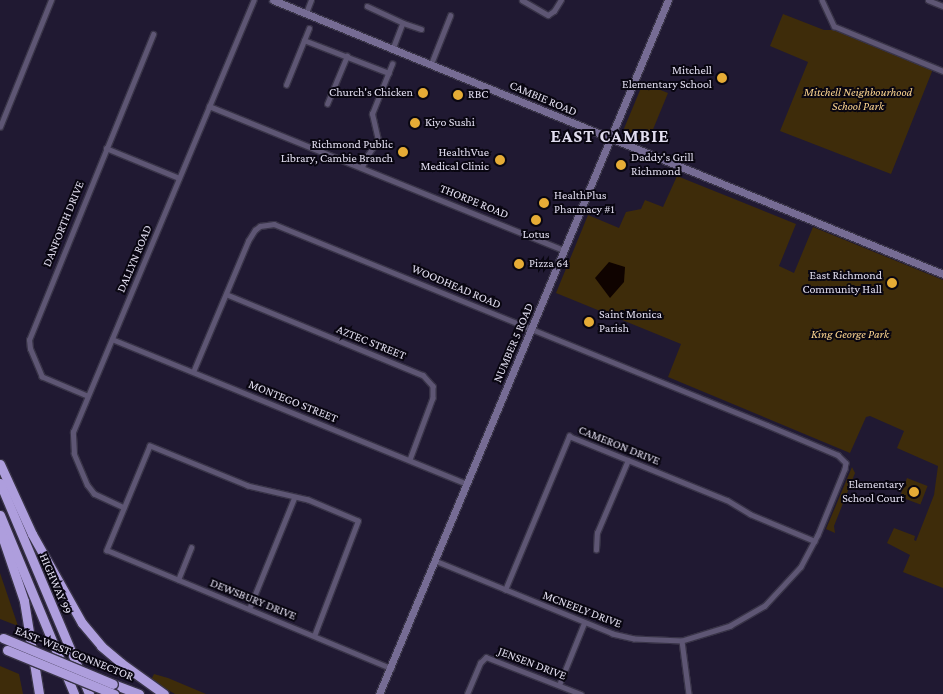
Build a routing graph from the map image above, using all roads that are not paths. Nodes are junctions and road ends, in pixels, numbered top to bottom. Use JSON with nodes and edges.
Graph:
{"nodes":[{"id":1,"x":51,"y":0,"type":"edge"},
{"id":2,"x":254,"y":0,"type":"edge"},
{"id":3,"x":273,"y":0,"type":"edge"},
{"id":4,"x":311,"y":0,"type":"edge"},
{"id":5,"x":522,"y":0,"type":"edge"},
{"id":6,"x":562,"y":0,"type":"edge"},
{"id":7,"x":668,"y":0,"type":"edge"},
{"id":8,"x":822,"y":0,"type":"edge"},
{"id":9,"x":928,"y":0,"type":"edge"},
{"id":10,"x":367,"y":6,"type":"dead end"},
{"id":11,"x":943,"y":6,"type":"edge"},
{"id":12,"x":306,"y":13,"type":"junction"},
{"id":13,"x":450,"y":16,"type":"dead end"},
{"id":14,"x":403,"y":23,"type":"junction"},
{"id":15,"x":309,"y":28,"type":"dead end"},
{"id":16,"x":420,"y":29,"type":"dead end"},
{"id":17,"x":153,"y":34,"type":"dead end"},
{"id":18,"x":304,"y":40,"type":"junction"},
{"id":19,"x":393,"y":49,"type":"junction"},
{"id":20,"x":347,"y":56,"type":"junction"},
{"id":21,"x":392,"y":64,"type":"dead end"},
{"id":22,"x":431,"y":64,"type":"junction"},
{"id":23,"x":943,"y":71,"type":"edge"},
{"id":24,"x":389,"y":73,"type":"junction"},
{"id":25,"x":286,"y":85,"type":"dead end"},
{"id":26,"x":327,"y":104,"type":"dead end"},
{"id":27,"x":209,"y":106,"type":"junction"},
{"id":28,"x":0,"y":127,"type":"edge"},
{"id":29,"x":611,"y":139,"type":"junction"},
{"id":30,"x":106,"y":148,"type":"junction"},
{"id":31,"x":362,"y":167,"type":"junction"},
{"id":32,"x":180,"y":178,"type":"junction"},
{"id":33,"x":564,"y":250,"type":"junction"},
{"id":34,"x":943,"y":274,"type":"edge"},
{"id":35,"x":226,"y":294,"type":"junction"},
{"id":36,"x":532,"y":329,"type":"junction"},
{"id":37,"x":112,"y":339,"type":"junction"},
{"id":38,"x":193,"y":372,"type":"junction"},
{"id":39,"x":87,"y":396,"type":"junction"},
{"id":40,"x":410,"y":460,"type":"junction"},
{"id":41,"x":628,"y":460,"type":"junction"},
{"id":42,"x":846,"y":462,"type":"joint"},
{"id":43,"x":0,"y":464,"type":"edge"},
{"id":44,"x":0,"y":483,"type":"edge"},
{"id":45,"x":467,"y":484,"type":"junction"},
{"id":46,"x":294,"y":498,"type":"junction"},
{"id":47,"x":124,"y":508,"type":"junction"},
{"id":48,"x":0,"y":516,"type":"edge"},
{"id":49,"x":0,"y":529,"type":"edge"},
{"id":50,"x":815,"y":541,"type":"junction"},
{"id":51,"x":191,"y":548,"type":"dead end"},
{"id":52,"x":596,"y":550,"type":"dead end"},
{"id":53,"x":435,"y":561,"type":"junction"},
{"id":54,"x":178,"y":580,"type":"junction"},
{"id":55,"x":505,"y":590,"type":"junction"},
{"id":56,"x":249,"y":609,"type":"junction"},
{"id":57,"x":584,"y":623,"type":"junction"},
{"id":58,"x":314,"y":636,"type":"junction"},
{"id":59,"x":682,"y":641,"type":"junction"},
{"id":60,"x":2,"y":643,"type":"edge"},
{"id":61,"x":391,"y":668,"type":"junction"},
{"id":62,"x":559,"y":685,"type":"junction"},
{"id":63,"x":40,"y":694,"type":"edge"},
{"id":64,"x":74,"y":694,"type":"edge"},
{"id":65,"x":89,"y":694,"type":"edge"},
{"id":66,"x":114,"y":694,"type":"edge"},
{"id":67,"x":139,"y":694,"type":"edge"},
{"id":68,"x":164,"y":694,"type":"edge"},
{"id":69,"x":380,"y":694,"type":"edge"},
{"id":70,"x":467,"y":694,"type":"edge"},
{"id":71,"x":581,"y":694,"type":"edge"},
{"id":72,"x":689,"y":694,"type":"edge"}],
"edges":[{"from":1,"to":28,"type":"street"},
{"from":2,"to":27,"type":"street","name":"DALLYN ROAD"},
{"from":3,"to":12,"type":"main road","name":"CAMBIE ROAD"},
{"from":4,"to":12,"type":"street"},
{"from":5,"to":6,"type":"street"},
{"from":7,"to":29,"type":"main road","name":"NUMBER 5 ROAD"},
{"from":8,"to":23,"type":"street"},
{"from":9,"to":11,"type":"street"},
{"from":10,"to":14,"type":"street"},
{"from":12,"to":19,"type":"main road","name":"CAMBIE ROAD"},
{"from":13,"to":22,"type":"street"},
{"from":14,"to":16,"type":"street"},
{"from":14,"to":19,"type":"street"},
{"from":15,"to":18,"type":"street"},
{"from":17,"to":30,"type":"street","name":"DANFORTH DRIVE"},
{"from":18,"to":20,"type":"street"},
{"from":18,"to":25,"type":"street"},
{"from":19,"to":22,"type":"main road","name":"CAMBIE ROAD"},
{"from":20,"to":24,"type":"street"},
{"from":20,"to":26,"type":"street"},
{"from":21,"to":24,"type":"street"},
{"from":22,"to":29,"type":"main road","name":"CAMBIE ROAD"},
{"from":24,"to":31,"type":"street"},
{"from":27,"to":31,"type":"street","name":"THORPE ROAD"},
{"from":27,"to":32,"type":"street","name":"DALLYN ROAD"},
{"from":29,"to":33,"type":"main road","name":"NUMBER 5 ROAD"},
{"from":29,"to":34,"type":"main road","name":"CAMBIE ROAD"},
{"from":30,"to":32,"type":"street"},
{"from":30,"to":39,"type":"street","name":"DANFORTH DRIVE"},
{"from":31,"to":33,"type":"street","name":"THORPE ROAD"},
{"from":32,"to":37,"type":"street","name":"DALLYN ROAD"},
{"from":33,"to":36,"type":"main road","name":"NUMBER 5 ROAD"},
{"from":35,"to":36,"type":"street","name":"WOODHEAD ROAD"},
{"from":35,"to":38,"type":"street","name":"WOODHEAD ROAD"},
{"from":35,"to":40,"type":"street","name":"AZTEC STREET"},
{"from":36,"to":42,"type":"street","name":"WOODHEAD ROAD"},
{"from":36,"to":45,"type":"main road","name":"NUMBER 5 ROAD"},
{"from":37,"to":38,"type":"street","name":"MONTEGO STREET"},
{"from":37,"to":39,"type":"street","name":"DALLYN ROAD"},
{"from":38,"to":40,"type":"street","name":"MONTEGO STREET"},
{"from":39,"to":47,"type":"street","name":"DALLYN ROAD"},
{"from":40,"to":45,"type":"street","name":"MONTEGO STREET"},
{"from":41,"to":50,"type":"street","name":"CAMERON DRIVE"},
{"from":41,"to":52,"type":"street"},
{"from":41,"to":55,"type":"street","name":"CAMERON DRIVE"},
{"from":42,"to":50,"type":"street","name":"MCNEELY DRIVE"},
{"from":43,"to":68,"type":"highway"},
{"from":44,"to":65,"type":"highway","name":"HIGHWAY 99"},
{"from":45,"to":53,"type":"main road","name":"NUMBER 5 ROAD"},
{"from":46,"to":47,"type":"street"},
{"from":46,"to":56,"type":"street"},
{"from":46,"to":58,"type":"street"},
{"from":47,"to":54,"type":"street","name":"DEWSBURY DRIVE"},
{"from":48,"to":64,"type":"highway","name":"HIGHWAY 99"},
{"from":49,"to":63,"type":"highway"},
{"from":50,"to":59,"type":"street","name":"MCNEELY DRIVE"},
{"from":51,"to":54,"type":"street"},
{"from":53,"to":55,"type":"street","name":"MCNEELY DRIVE"},
{"from":53,"to":61,"type":"main road","name":"NUMBER 5 ROAD"},
{"from":54,"to":56,"type":"street","name":"DEWSBURY DRIVE"},
{"from":55,"to":57,"type":"street","name":"MCNEELY DRIVE"},
{"from":56,"to":58,"type":"street","name":"DEWSBURY DRIVE"},
{"from":57,"to":59,"type":"street","name":"MCNEELY DRIVE"},
{"from":57,"to":62,"type":"street"},
{"from":58,"to":61,"type":"street","name":"DEWSBURY DRIVE"},
{"from":59,"to":72,"type":"street"},
{"from":60,"to":66,"type":"highway","name":"EAST-WEST CONNECTOR","bridge":true},
{"from":60,"to":67,"type":"highway","name":"EAST-WEST CONNECTOR","bridge":true},
{"from":61,"to":69,"type":"main road","name":"NUMBER 5 ROAD"},
{"from":62,"to":70,"type":"street","name":"JENSEN DRIVE"},
{"from":62,"to":71,"type":"street","name":"JENSEN DRIVE"}]}
